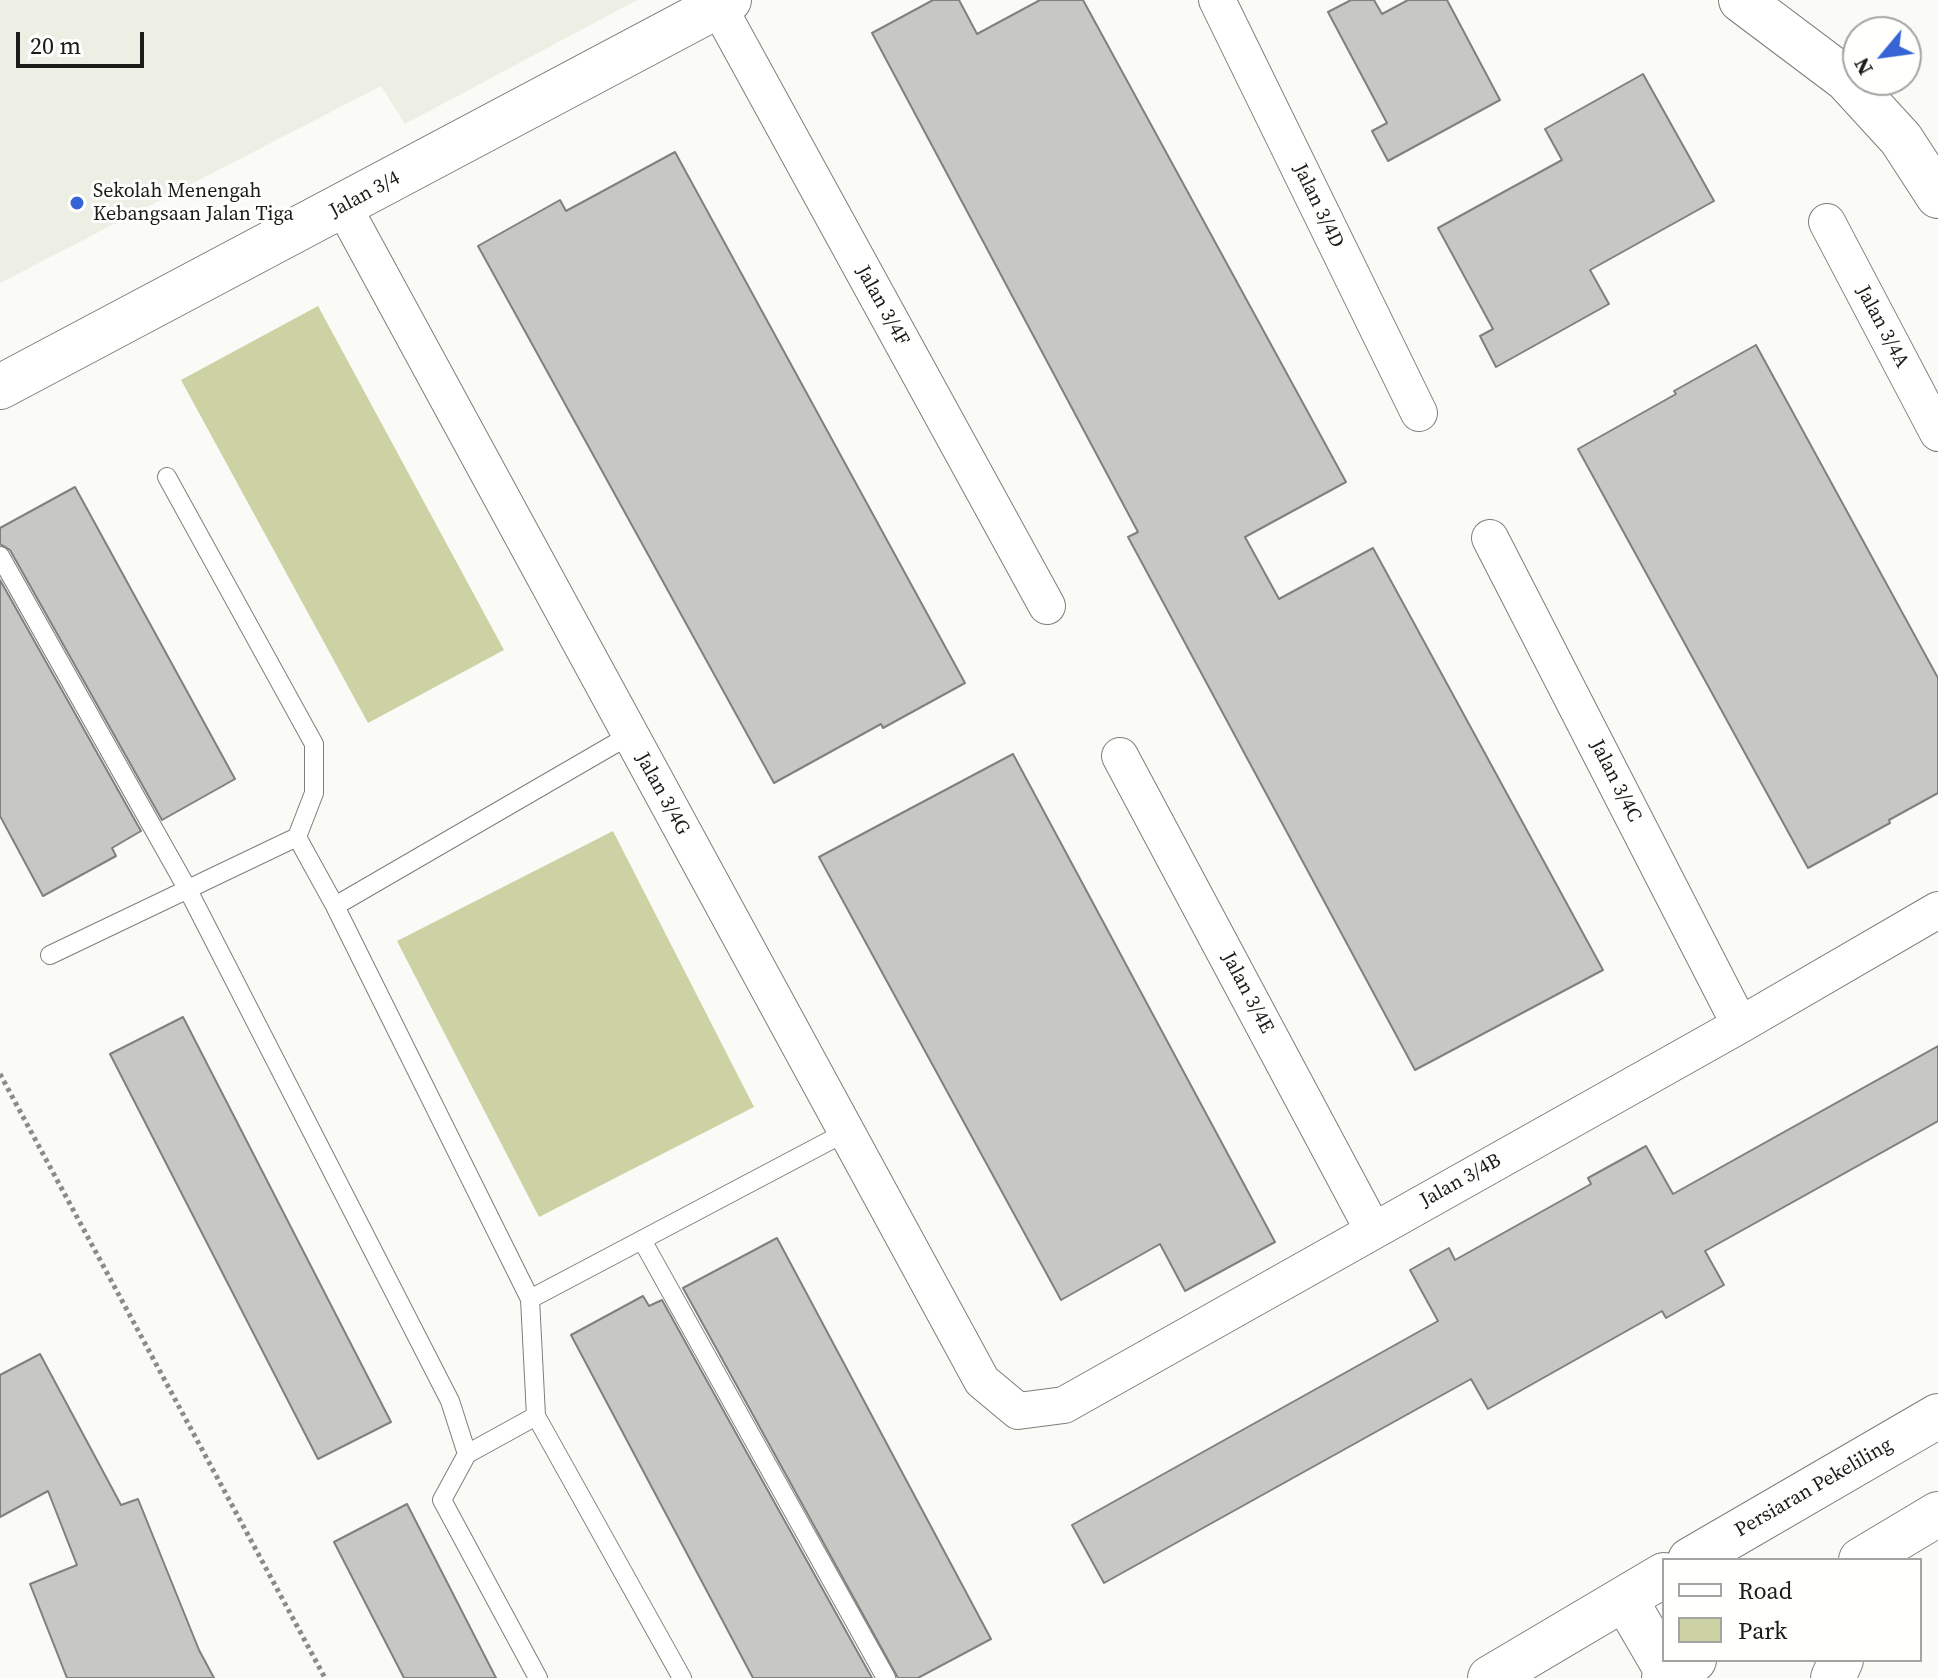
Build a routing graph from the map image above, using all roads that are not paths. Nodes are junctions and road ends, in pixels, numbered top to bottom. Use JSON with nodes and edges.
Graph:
{"nodes":[{"id":1,"x":1217,"y":0,"type":"edge"},
{"id":2,"x":1741,"y":0,"type":"edge"},
{"id":3,"x":723,"y":3,"type":"edge"},
{"id":4,"x":1938,"y":196,"type":"edge"},
{"id":5,"x":343,"y":206,"type":"junction"},
{"id":6,"x":1827,"y":222,"type":"dead end"},
{"id":7,"x":0,"y":387,"type":"edge"},
{"id":8,"x":1419,"y":413,"type":"dead end"},
{"id":9,"x":1938,"y":433,"type":"edge"},
{"id":10,"x":167,"y":477,"type":"dead end"},
{"id":11,"x":1490,"y":538,"type":"dead end"},
{"id":12,"x":0,"y":556,"type":"edge"},
{"id":13,"x":1047,"y":606,"type":"dead end"},
{"id":14,"x":630,"y":735,"type":"junction"},
{"id":15,"x":1120,"y":756,"type":"dead end"},
{"id":16,"x":297,"y":837,"type":"junction"},
{"id":17,"x":188,"y":890,"type":"junction"},
{"id":18,"x":335,"y":906,"type":"junction"},
{"id":19,"x":1938,"y":910,"type":"edge"},
{"id":20,"x":50,"y":955,"type":"dead end"},
{"id":21,"x":1740,"y":1025,"type":"junction"},
{"id":22,"x":846,"y":1132,"type":"junction"},
{"id":23,"x":1373,"y":1230,"type":"junction"},
{"id":24,"x":642,"y":1240,"type":"junction"},
{"id":25,"x":530,"y":1299,"type":"junction"},
{"id":26,"x":982,"y":1381,"type":"joint"},
{"id":27,"x":536,"y":1416,"type":"junction"},
{"id":28,"x":1938,"y":1416,"type":"edge"},
{"id":29,"x":467,"y":1454,"type":"junction"},
{"id":30,"x":1938,"y":1514,"type":"edge"},
{"id":31,"x":1938,"y":1537,"type":"edge"},
{"id":32,"x":1700,"y":1558,"type":"edge"},
{"id":33,"x":1864,"y":1558,"type":"edge"},
{"id":34,"x":1914,"y":1558,"type":"edge"},
{"id":35,"x":1660,"y":1582,"type":"edge"},
{"id":36,"x":538,"y":1678,"type":"edge"},
{"id":37,"x":682,"y":1678,"type":"edge"},
{"id":38,"x":886,"y":1678,"type":"edge"},
{"id":39,"x":1490,"y":1678,"type":"edge"}],
"edges":[{"from":1,"to":8,"type":"street","name":"Jalan 3/4D"},
{"from":2,"to":4,"type":"street"},
{"from":3,"to":5,"type":"street","name":"Jalan 3/4"},
{"from":3,"to":13,"type":"street","name":"Jalan 3/4F"},
{"from":5,"to":7,"type":"street","name":"Jalan 3/4"},
{"from":5,"to":14,"type":"street","name":"Jalan 3/4G"},
{"from":6,"to":9,"type":"street","name":"Jalan 3/4A"},
{"from":10,"to":16,"type":"lane"},
{"from":11,"to":21,"type":"street","name":"Jalan 3/4C"},
{"from":12,"to":17,"type":"lane"},
{"from":14,"to":18,"type":"lane"},
{"from":14,"to":22,"type":"street","name":"Jalan 3/4G"},
{"from":15,"to":23,"type":"street","name":"Jalan 3/4E"},
{"from":16,"to":17,"type":"lane"},
{"from":16,"to":18,"type":"lane"},
{"from":17,"to":20,"type":"lane"},
{"from":17,"to":29,"type":"lane"},
{"from":18,"to":25,"type":"lane"},
{"from":19,"to":21,"type":"street","name":"Jalan 3/4B"},
{"from":21,"to":23,"type":"street","name":"Jalan 3/4B"},
{"from":22,"to":24,"type":"lane"},
{"from":22,"to":26,"type":"street","name":"Jalan 3/4G"},
{"from":23,"to":26,"type":"street","name":"Jalan 3/4B"},
{"from":24,"to":25,"type":"lane"},
{"from":24,"to":38,"type":"lane"},
{"from":25,"to":27,"type":"lane"},
{"from":27,"to":29,"type":"lane"},
{"from":27,"to":37,"type":"lane"},
{"from":28,"to":32,"type":"street","name":"Persiaran Pekeliling"},
{"from":29,"to":36,"type":"lane"},
{"from":30,"to":33,"type":"street"},
{"from":31,"to":34,"type":"street"},
{"from":35,"to":39,"type":"street","name":"Persiaran Pekeliling"}]}
